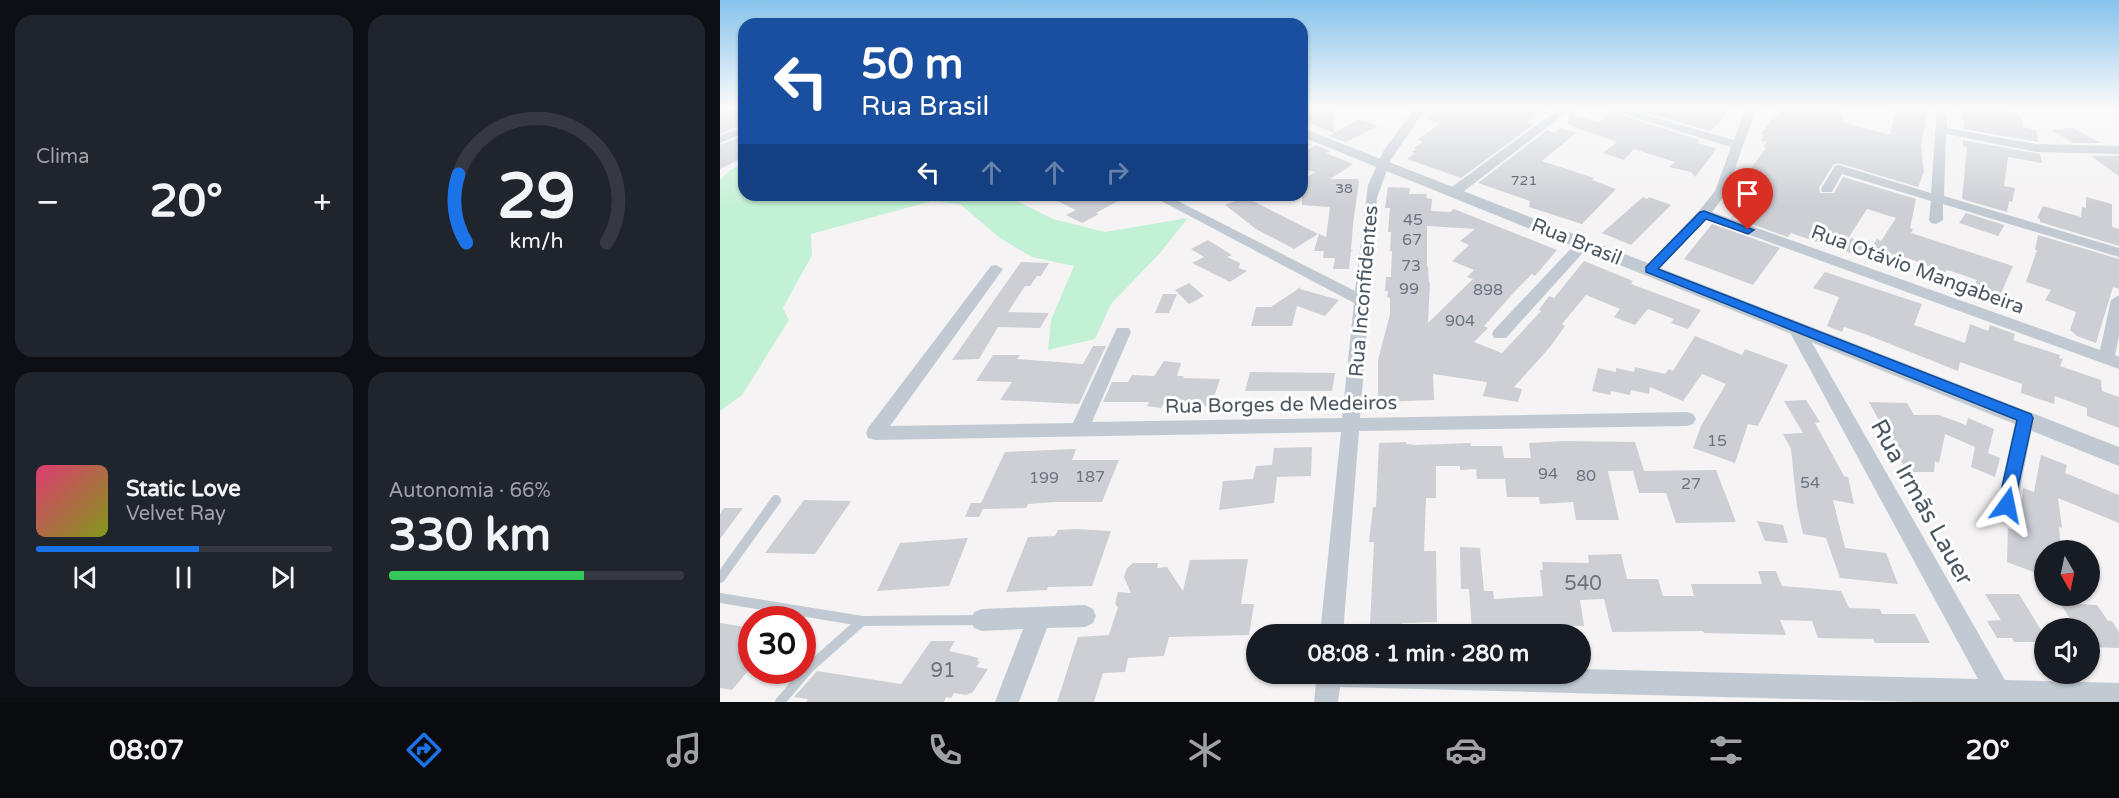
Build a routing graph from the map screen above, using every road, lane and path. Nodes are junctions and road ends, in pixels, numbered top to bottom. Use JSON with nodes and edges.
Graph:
{"nodes":[{"id":1,"x":1324,"y":141,"type":"edge"},
{"id":2,"x":1398,"y":141,"type":"edge"},
{"id":3,"x":1523,"y":141,"type":"edge"},
{"id":4,"x":1723,"y":141,"type":"edge"},
{"id":5,"x":1739,"y":141,"type":"edge"},
{"id":6,"x":1940,"y":141,"type":"edge"},
{"id":7,"x":2000,"y":141,"type":"edge"},
{"id":8,"x":1738,"y":145,"type":"junction"},
{"id":9,"x":2119,"y":150,"type":"edge"},
{"id":10,"x":1381,"y":164,"type":"junction"},
{"id":11,"x":1827,"y":189,"type":"dead end"},
{"id":12,"x":1454,"y":192,"type":"junction"},
{"id":13,"x":1937,"y":200,"type":"junction"},
{"id":14,"x":1168,"y":201,"type":"edge"},
{"id":15,"x":1704,"y":214,"type":"junction"},
{"id":16,"x":1936,"y":220,"type":"dead end"},
{"id":17,"x":1584,"y":243,"type":"junction"},
{"id":18,"x":2119,"y":253,"type":"edge"},
{"id":19,"x":996,"y":269,"type":"dead end"},
{"id":20,"x":1650,"y":270,"type":"junction"},
{"id":21,"x":2119,"y":300,"type":"edge"},
{"id":22,"x":1362,"y":301,"type":"junction"},
{"id":23,"x":1795,"y":327,"type":"junction"},
{"id":24,"x":1123,"y":333,"type":"dead end"},
{"id":25,"x":1500,"y":334,"type":"dead end"},
{"id":26,"x":2112,"y":360,"type":"edge"},
{"id":27,"x":2025,"y":418,"type":"junction"},
{"id":28,"x":1687,"y":419,"type":"dead end"},
{"id":29,"x":1351,"y":425,"type":"junction"},
{"id":30,"x":1078,"y":430,"type":"junction"},
{"id":31,"x":2119,"y":457,"type":"edge"},
{"id":32,"x":776,"y":500,"type":"dead end"},
{"id":33,"x":2007,"y":505,"type":"dead end"},
{"id":34,"x":720,"y":578,"type":"edge"},
{"id":35,"x":720,"y":598,"type":"edge"},
{"id":36,"x":1085,"y":616,"type":"dead end"},
{"id":37,"x":1039,"y":618,"type":"junction"},
{"id":38,"x":982,"y":620,"type":"joint"},
{"id":39,"x":862,"y":621,"type":"junction"},
{"id":40,"x":1333,"y":624,"type":"edge"},
{"id":41,"x":1591,"y":683,"type":"edge"},
{"id":42,"x":1327,"y":684,"type":"edge"},
{"id":43,"x":2119,"y":694,"type":"edge"},
{"id":44,"x":2001,"y":697,"type":"edge"},
{"id":45,"x":780,"y":702,"type":"edge"},
{"id":46,"x":1007,"y":702,"type":"edge"},
{"id":47,"x":1326,"y":702,"type":"edge"}],
"edges":[{"from":1,"to":10,"type":"street","name":"Rua Brasil"},
{"from":2,"to":10,"type":"street","name":"Rua Inconfidentes"},
{"from":3,"to":12,"type":"street"},
{"from":4,"to":8,"type":"street"},
{"from":5,"to":8,"type":"street"},
{"from":6,"to":13,"type":"street"},
{"from":7,"to":9,"type":"street"},
{"from":8,"to":15,"type":"street"},
{"from":10,"to":12,"type":"street","name":"Rua Brasil"},
{"from":10,"to":22,"type":"street","name":"Rua Inconfidentes"},
{"from":11,"to":13,"type":"street"},
{"from":12,"to":17,"type":"street","name":"Rua Brasil"},
{"from":13,"to":16,"type":"street"},
{"from":13,"to":18,"type":"street"},
{"from":14,"to":22,"type":"street"},
{"from":15,"to":20,"type":"street"},
{"from":15,"to":26,"type":"street","name":"Rua Otávio Mangabeira"},
{"from":17,"to":20,"type":"street","name":"Rua Brasil"},
{"from":17,"to":25,"type":"street"},
{"from":19,"to":30,"type":"street","name":"Rua Borges de Medeiros"},
{"from":20,"to":23,"type":"street","name":"Rua Brasil"},
{"from":21,"to":26,"type":"street"},
{"from":22,"to":29,"type":"street","name":"Rua Inconfidentes"},
{"from":23,"to":27,"type":"street","name":"Rua Brasil"},
{"from":23,"to":44,"type":"street","name":"Rua Irmãs Lauer"},
{"from":24,"to":30,"type":"street"},
{"from":27,"to":31,"type":"street","name":"Rua Brasil"},
{"from":27,"to":33,"type":"street"},
{"from":28,"to":29,"type":"street","name":"Rua Borges de Medeiros"},
{"from":29,"to":30,"type":"street","name":"Rua Borges de Medeiros"},
{"from":29,"to":40,"type":"street","name":"Rua Inconfidentes"},
{"from":32,"to":34,"type":"lane"},
{"from":35,"to":39,"type":"lane"},
{"from":36,"to":37,"type":"street"},
{"from":37,"to":38,"type":"street"},
{"from":37,"to":46,"type":"street"},
{"from":38,"to":39,"type":"lane"},
{"from":39,"to":45,"type":"lane"},
{"from":41,"to":44,"type":"street"},
{"from":42,"to":47,"type":"street"},
{"from":43,"to":44,"type":"street"}]}
